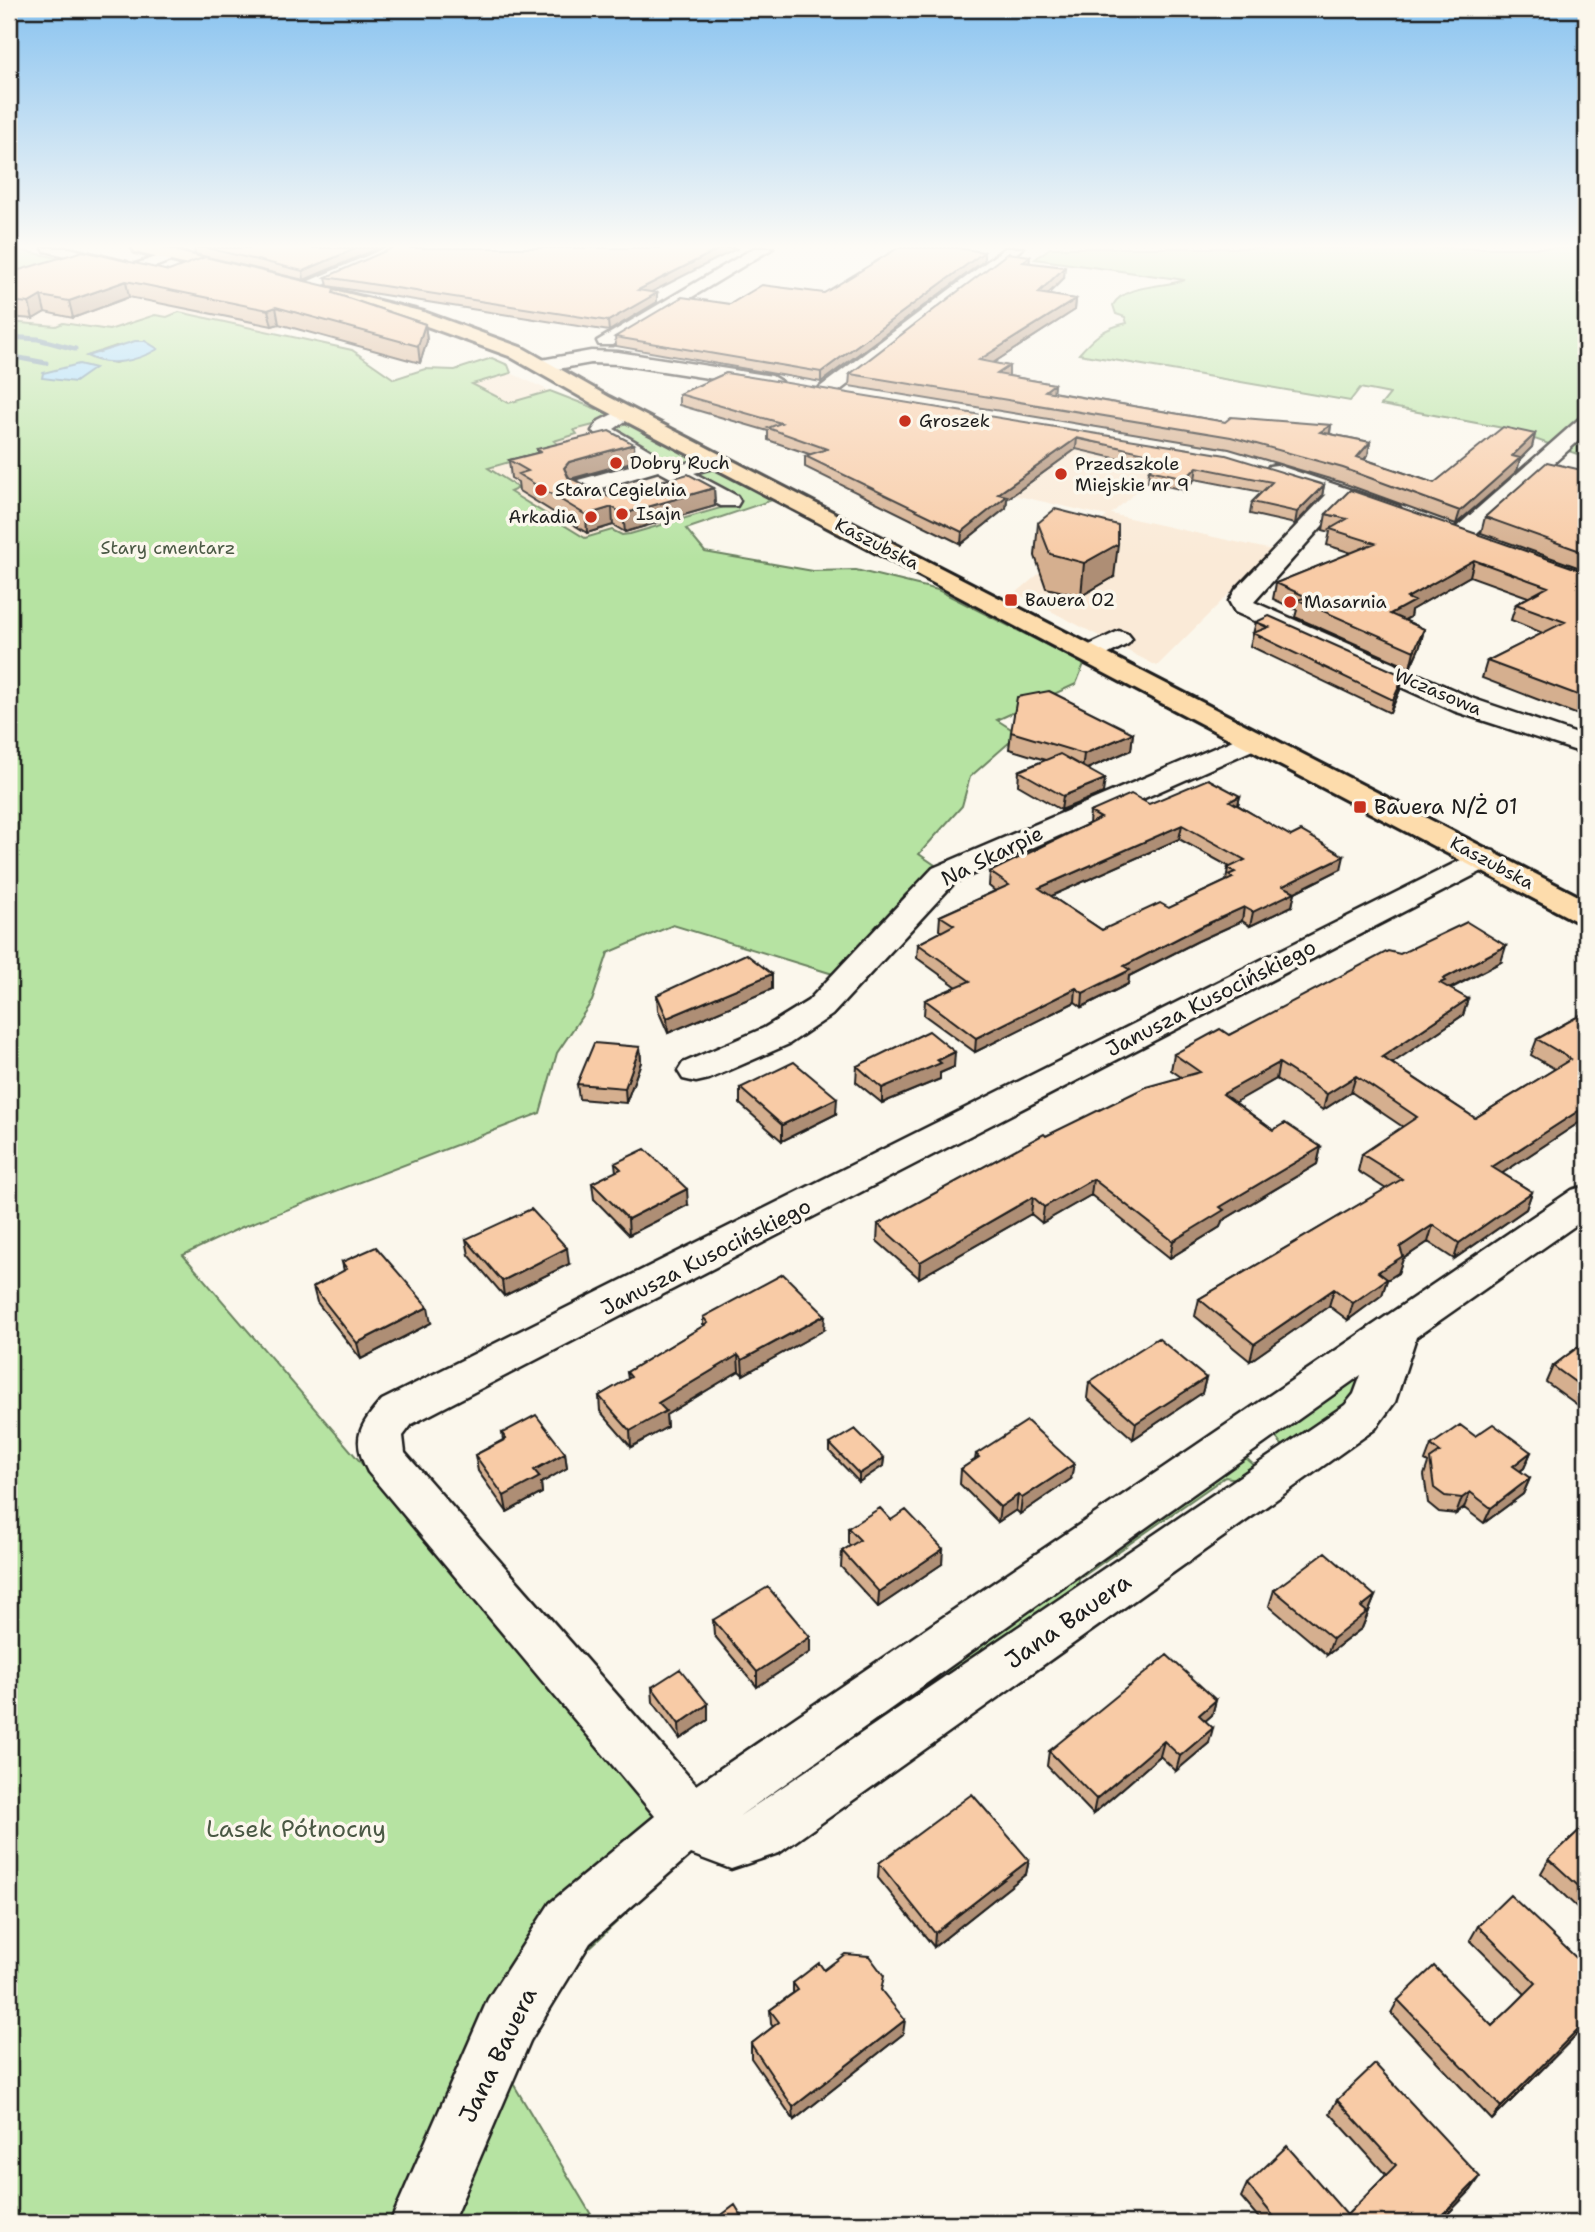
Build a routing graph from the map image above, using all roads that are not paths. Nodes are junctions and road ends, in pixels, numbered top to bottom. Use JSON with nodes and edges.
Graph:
{"nodes":[{"id":1,"x":509,"y":352,"type":"edge"},
{"id":2,"x":878,"y":352,"type":"edge"},
{"id":3,"x":541,"y":366,"type":"junction"},
{"id":4,"x":827,"y":391,"type":"junction"},
{"id":5,"x":855,"y":395,"type":"edge"},
{"id":6,"x":627,"y":414,"type":"junction"},
{"id":7,"x":1586,"y":423,"type":"edge"},
{"id":8,"x":610,"y":437,"type":"junction"},
{"id":9,"x":584,"y":444,"type":"edge"},
{"id":10,"x":716,"y":460,"type":"junction"},
{"id":11,"x":1261,"y":467,"type":"edge"},
{"id":12,"x":676,"y":472,"type":"junction"},
{"id":13,"x":1345,"y":494,"type":"junction"},
{"id":14,"x":729,"y":501,"type":"dead end"},
{"id":15,"x":1409,"y":517,"type":"edge"},
{"id":16,"x":1434,"y":527,"type":"edge"},
{"id":17,"x":1460,"y":536,"type":"junction"},
{"id":18,"x":1486,"y":545,"type":"edge"},
{"id":19,"x":1119,"y":639,"type":"dead end"},
{"id":20,"x":1090,"y":654,"type":"junction"},
{"id":21,"x":1254,"y":739,"type":"junction"},
{"id":22,"x":1586,"y":746,"type":"edge"},
{"id":23,"x":1483,"y":858,"type":"junction"},
{"id":24,"x":1586,"y":913,"type":"edge"},
{"id":25,"x":696,"y":1071,"type":"dead end"},
{"id":26,"x":1586,"y":1199,"type":"edge"},
{"id":27,"x":1398,"y":1328,"type":"junction"},
{"id":28,"x":1244,"y":1433,"type":"junction"},
{"id":29,"x":1286,"y":1469,"type":"junction"},
{"id":30,"x":910,"y":1665,"type":"junction"},
{"id":31,"x":945,"y":1706,"type":"junction"},
{"id":32,"x":691,"y":1819,"type":"junction"},
{"id":33,"x":421,"y":2223,"type":"edge"}],
"edges":[{"from":1,"to":3,"type":"main road","name":"Kaszubska"},
{"from":2,"to":4,"type":"street"},
{"from":3,"to":4,"type":"street"},
{"from":3,"to":6,"type":"main road","name":"Kaszubska"},
{"from":4,"to":5,"type":"street"},
{"from":6,"to":8,"type":"street"},
{"from":6,"to":10,"type":"main road","name":"Kaszubska"},
{"from":7,"to":17,"type":"street"},
{"from":8,"to":9,"type":"street"},
{"from":8,"to":12,"type":"street"},
{"from":10,"to":12,"type":"street"},
{"from":10,"to":20,"type":"main road","name":"Kaszubska"},
{"from":11,"to":13,"type":"street"},
{"from":12,"to":14,"type":"street"},
{"from":13,"to":15,"type":"street"},
{"from":13,"to":22,"type":"street","name":"Wczasowa"},
{"from":16,"to":17,"type":"street"},
{"from":17,"to":18,"type":"street"},
{"from":19,"to":20,"type":"street"},
{"from":20,"to":21,"type":"main road","name":"Kaszubska"},
{"from":21,"to":23,"type":"main road","name":"Kaszubska"},
{"from":21,"to":25,"type":"street","name":"Na Skarpie"},
{"from":23,"to":24,"type":"main road","name":"Kaszubska"},
{"from":23,"to":32,"type":"street","name":"Janusza Kusocińskiego"},
{"from":26,"to":27,"type":"street","name":"Jana Bauera"},
{"from":27,"to":28,"type":"street","name":"Jana Bauera"},
{"from":27,"to":29,"type":"street","name":"Jana Bauera"},
{"from":28,"to":29,"type":"street"},
{"from":28,"to":30,"type":"street","name":"Jana Bauera"},
{"from":29,"to":31,"type":"street","name":"Jana Bauera"},
{"from":30,"to":31,"type":"street"},
{"from":30,"to":32,"type":"street","name":"Jana Bauera"},
{"from":31,"to":32,"type":"street","name":"Jana Bauera"},
{"from":32,"to":33,"type":"street","name":"Jana Bauera"}]}
